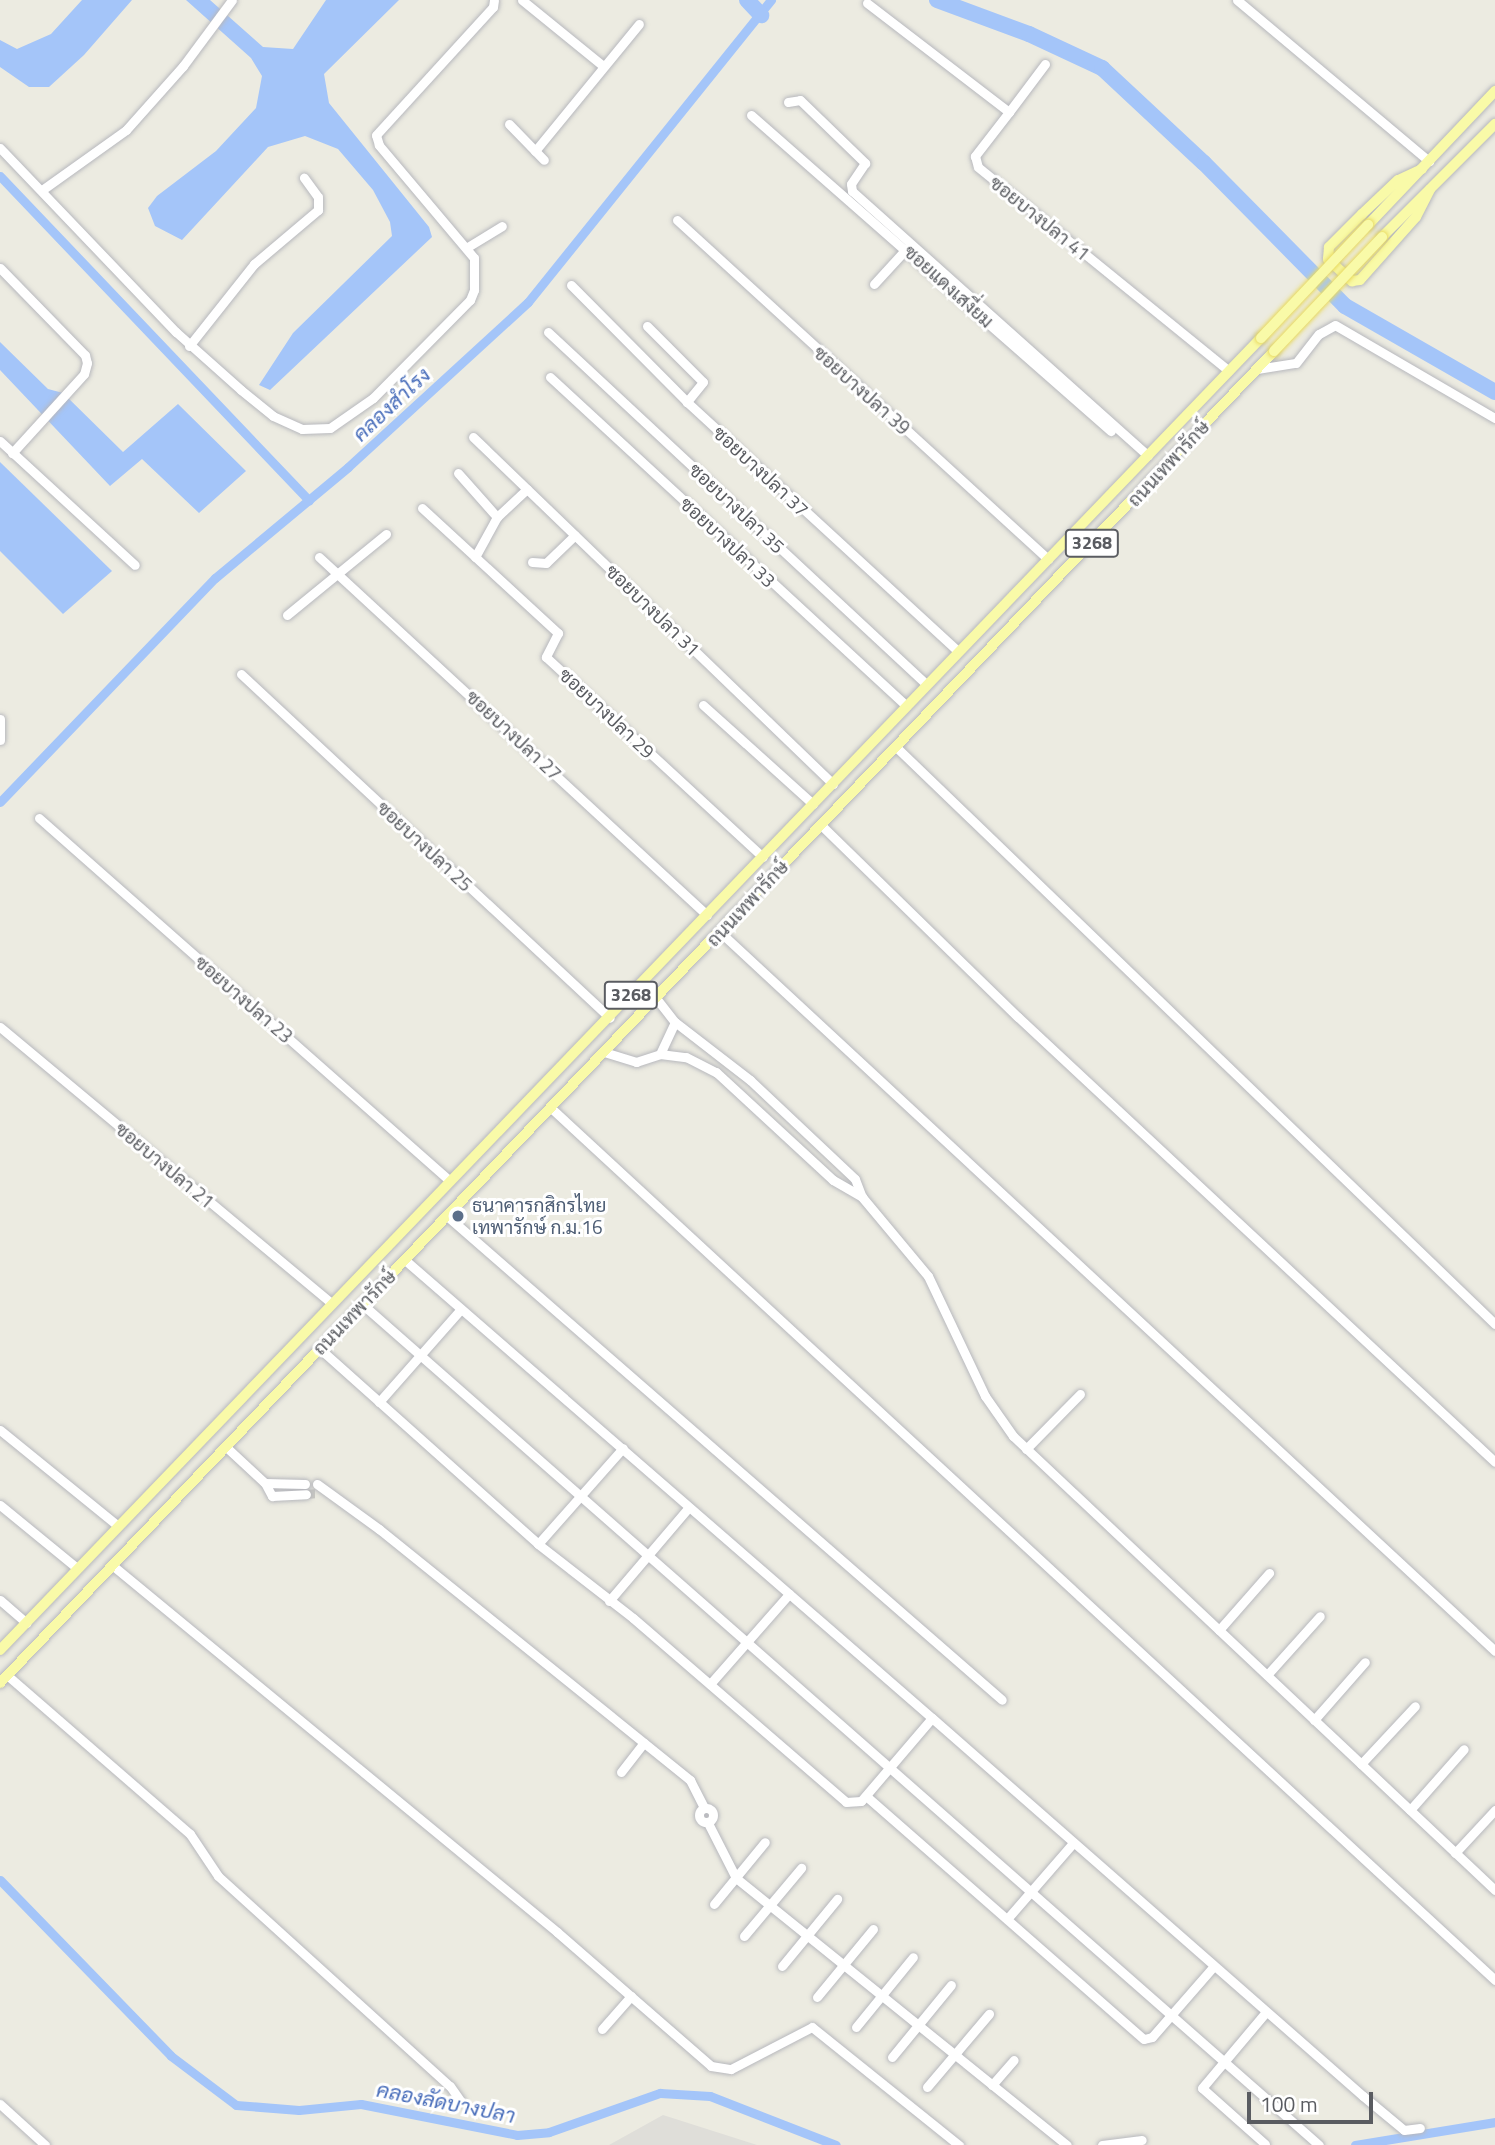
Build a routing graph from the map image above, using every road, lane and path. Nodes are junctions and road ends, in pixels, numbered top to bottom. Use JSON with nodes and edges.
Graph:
{"nodes":[{"id":1,"x":232,"y":0,"type":"edge"},
{"id":2,"x":494,"y":0,"type":"edge"},
{"id":3,"x":522,"y":0,"type":"edge"},
{"id":4,"x":1237,"y":0,"type":"edge"},
{"id":5,"x":867,"y":3,"type":"dead end"},
{"id":6,"x":639,"y":24,"type":"dead end"},
{"id":7,"x":1045,"y":64,"type":"dead end"},
{"id":8,"x":602,"y":65,"type":"junction"},
{"id":9,"x":1495,"y":91,"type":"edge"},
{"id":10,"x":789,"y":102,"type":"dead end"},
{"id":11,"x":1009,"y":112,"type":"junction"},
{"id":12,"x":751,"y":115,"type":"dead end"},
{"id":13,"x":509,"y":124,"type":"dead end"},
{"id":14,"x":1495,"y":124,"type":"edge"},
{"id":15,"x":0,"y":148,"type":"edge"},
{"id":16,"x":535,"y":151,"type":"junction"},
{"id":17,"x":544,"y":160,"type":"dead end"},
{"id":18,"x":1425,"y":164,"type":"junction"},
{"id":19,"x":304,"y":178,"type":"dead end"},
{"id":20,"x":1430,"y":189,"type":"junction"},
{"id":21,"x":42,"y":190,"type":"junction"},
{"id":22,"x":677,"y":220,"type":"dead end"},
{"id":23,"x":502,"y":226,"type":"dead end"},
{"id":24,"x":466,"y":248,"type":"junction"},
{"id":25,"x":907,"y":248,"type":"junction"},
{"id":26,"x":0,"y":268,"type":"edge"},
{"id":27,"x":874,"y":284,"type":"dead end"},
{"id":28,"x":571,"y":285,"type":"dead end"},
{"id":29,"x":647,"y":326,"type":"dead end"},
{"id":30,"x":548,"y":332,"type":"dead end"},
{"id":31,"x":189,"y":346,"type":"junction"},
{"id":32,"x":1257,"y":369,"type":"junction"},
{"id":33,"x":1229,"y":371,"type":"junction"},
{"id":34,"x":550,"y":377,"type":"dead end"},
{"id":35,"x":687,"y":402,"type":"junction"},
{"id":36,"x":1495,"y":418,"type":"edge"},
{"id":37,"x":472,"y":437,"type":"dead end"},
{"id":38,"x":0,"y":441,"type":"edge"},
{"id":39,"x":12,"y":453,"type":"junction"},
{"id":40,"x":1146,"y":458,"type":"junction"},
{"id":41,"x":457,"y":473,"type":"dead end"},
{"id":42,"x":527,"y":489,"type":"junction"},
{"id":43,"x":422,"y":508,"type":"dead end"},
{"id":44,"x":497,"y":517,"type":"junction"},
{"id":45,"x":386,"y":534,"type":"dead end"},
{"id":46,"x":575,"y":535,"type":"junction"},
{"id":47,"x":319,"y":557,"type":"dead end"},
{"id":48,"x":475,"y":557,"type":"junction"},
{"id":49,"x":1048,"y":559,"type":"junction"},
{"id":50,"x":532,"y":562,"type":"dead end"},
{"id":51,"x":135,"y":565,"type":"dead end"},
{"id":52,"x":337,"y":573,"type":"junction"},
{"id":53,"x":286,"y":615,"type":"dead end"},
{"id":54,"x":958,"y":651,"type":"junction"},
{"id":55,"x":241,"y":674,"type":"dead end"},
{"id":56,"x":926,"y":684,"type":"junction"},
{"id":57,"x":703,"y":705,"type":"dead end"},
{"id":58,"x":906,"y":706,"type":"junction"},
{"id":59,"x":0,"y":719,"type":"edge"},
{"id":60,"x":0,"y":740,"type":"edge"},
{"id":61,"x":895,"y":746,"type":"junction"},
{"id":62,"x":833,"y":784,"type":"junction"},
{"id":63,"x":813,"y":804,"type":"junction"},
{"id":64,"x":39,"y":818,"type":"dead end"},
{"id":65,"x":821,"y":825,"type":"junction"},
{"id":66,"x":763,"y":857,"type":"junction"},
{"id":67,"x":736,"y":885,"type":"junction"},
{"id":68,"x":751,"y":899,"type":"junction"},
{"id":69,"x":707,"y":915,"type":"junction"},
{"id":70,"x":720,"y":932,"type":"junction"},
{"id":71,"x":656,"y":998,"type":"junction"},
{"id":72,"x":610,"y":1018,"type":"junction"},
{"id":73,"x":675,"y":1022,"type":"junction"},
{"id":74,"x":0,"y":1027,"type":"edge"},
{"id":75,"x":694,"y":1039,"type":"junction"},
{"id":76,"x":604,"y":1052,"type":"junction"},
{"id":77,"x":660,"y":1054,"type":"junction"},
{"id":78,"x":686,"y":1056,"type":"junction"},
{"id":79,"x":551,"y":1108,"type":"junction"},
{"id":80,"x":449,"y":1180,"type":"junction"},
{"id":81,"x":862,"y":1197,"type":"junction"},
{"id":82,"x":447,"y":1216,"type":"junction"},
{"id":83,"x":405,"y":1259,"type":"junction"},
{"id":84,"x":331,"y":1303,"type":"junction"},
{"id":85,"x":362,"y":1304,"type":"junction"},
{"id":86,"x":461,"y":1309,"type":"junction"},
{"id":87,"x":1495,"y":1324,"type":"edge"},
{"id":88,"x":319,"y":1348,"type":"junction"},
{"id":89,"x":419,"y":1355,"type":"junction"},
{"id":90,"x":1080,"y":1394,"type":"dead end"},
{"id":91,"x":379,"y":1402,"type":"junction"},
{"id":92,"x":0,"y":1430,"type":"edge"},
{"id":93,"x":225,"y":1447,"type":"junction"},
{"id":94,"x":623,"y":1447,"type":"junction"},
{"id":95,"x":1026,"y":1448,"type":"junction"},
{"id":96,"x":1495,"y":1462,"type":"edge"},
{"id":97,"x":317,"y":1488,"type":"tunnel mouth"},
{"id":98,"x":305,"y":1489,"type":"tunnel mouth"},
{"id":99,"x":581,"y":1496,"type":"junction"},
{"id":100,"x":0,"y":1505,"type":"edge"},
{"id":101,"x":689,"y":1507,"type":"junction"},
{"id":102,"x":117,"y":1525,"type":"junction"},
{"id":103,"x":538,"y":1544,"type":"junction"},
{"id":104,"x":648,"y":1555,"type":"junction"},
{"id":105,"x":112,"y":1564,"type":"junction"},
{"id":106,"x":78,"y":1568,"type":"junction"},
{"id":107,"x":1269,"y":1573,"type":"dead end"},
{"id":108,"x":789,"y":1594,"type":"junction"},
{"id":109,"x":0,"y":1600,"type":"edge"},
{"id":110,"x":609,"y":1601,"type":"junction"},
{"id":111,"x":1320,"y":1616,"type":"dead end"},
{"id":112,"x":26,"y":1623,"type":"junction"},
{"id":113,"x":1219,"y":1630,"type":"junction"},
{"id":114,"x":747,"y":1641,"type":"junction"},
{"id":115,"x":0,"y":1650,"type":"edge"},
{"id":116,"x":1495,"y":1651,"type":"edge"},
{"id":117,"x":1365,"y":1662,"type":"dead end"},
{"id":118,"x":1267,"y":1675,"type":"junction"},
{"id":119,"x":4,"y":1679,"type":"edge"},
{"id":120,"x":710,"y":1684,"type":"junction"},
{"id":121,"x":1002,"y":1700,"type":"dead end"},
{"id":122,"x":1415,"y":1706,"type":"dead end"},
{"id":123,"x":932,"y":1718,"type":"junction"},
{"id":124,"x":1314,"y":1720,"type":"junction"},
{"id":125,"x":644,"y":1743,"type":"junction"},
{"id":126,"x":1465,"y":1749,"type":"dead end"},
{"id":127,"x":1361,"y":1764,"type":"junction"},
{"id":128,"x":889,"y":1768,"type":"junction"},
{"id":129,"x":621,"y":1772,"type":"dead end"},
{"id":130,"x":866,"y":1796,"type":"junction"},
{"id":131,"x":1410,"y":1810,"type":"junction"},
{"id":132,"x":1495,"y":1810,"type":"edge"},
{"id":133,"x":765,"y":1842,"type":"dead end"},
{"id":134,"x":1073,"y":1843,"type":"junction"},
{"id":135,"x":1455,"y":1853,"type":"junction"},
{"id":136,"x":801,"y":1868,"type":"dead end"},
{"id":137,"x":736,"y":1878,"type":"junction"},
{"id":138,"x":1495,"y":1891,"type":"edge"},
{"id":139,"x":1031,"y":1892,"type":"junction"},
{"id":140,"x":837,"y":1899,"type":"dead end"},
{"id":141,"x":714,"y":1904,"type":"dead end"},
{"id":142,"x":770,"y":1905,"type":"junction"},
{"id":143,"x":1007,"y":1919,"type":"junction"},
{"id":144,"x":873,"y":1929,"type":"dead end"},
{"id":145,"x":808,"y":1934,"type":"junction"},
{"id":146,"x":744,"y":1936,"type":"dead end"},
{"id":147,"x":912,"y":1957,"type":"dead end"},
{"id":148,"x":844,"y":1964,"type":"junction"},
{"id":149,"x":782,"y":1966,"type":"dead end"},
{"id":150,"x":1214,"y":1966,"type":"junction"},
{"id":151,"x":1495,"y":1980,"type":"edge"},
{"id":152,"x":951,"y":1985,"type":"dead end"},
{"id":153,"x":631,"y":1996,"type":"junction"},
{"id":154,"x":881,"y":1996,"type":"junction"},
{"id":155,"x":817,"y":1997,"type":"dead end"},
{"id":156,"x":1266,"y":2012,"type":"junction"},
{"id":157,"x":989,"y":2014,"type":"dead end"},
{"id":158,"x":1171,"y":2016,"type":"junction"},
{"id":159,"x":918,"y":2025,"type":"junction"},
{"id":160,"x":856,"y":2027,"type":"dead end"},
{"id":161,"x":602,"y":2029,"type":"dead end"},
{"id":162,"x":955,"y":2055,"type":"junction"},
{"id":163,"x":892,"y":2057,"type":"dead end"},
{"id":164,"x":1014,"y":2060,"type":"dead end"},
{"id":165,"x":1223,"y":2061,"type":"junction"},
{"id":166,"x":992,"y":2085,"type":"junction"},
{"id":167,"x":927,"y":2087,"type":"dead end"},
{"id":168,"x":461,"y":2102,"type":"dead end"},
{"id":169,"x":0,"y":2104,"type":"edge"},
{"id":170,"x":1420,"y":2128,"type":"dead end"},
{"id":171,"x":1142,"y":2140,"type":"dead end"},
{"id":172,"x":1265,"y":2144,"type":"edge"},
{"id":173,"x":45,"y":2145,"type":"edge"},
{"id":174,"x":959,"y":2145,"type":"edge"},
{"id":175,"x":1067,"y":2145,"type":"edge"},
{"id":176,"x":1101,"y":2145,"type":"edge"},
{"id":177,"x":1319,"y":2145,"type":"edge"}],
"edges":[{"from":1,"to":21,"type":"street"},
{"from":2,"to":24,"type":"street"},
{"from":3,"to":8,"type":"street"},
{"from":4,"to":18,"type":"street"},
{"from":5,"to":11,"type":"street"},
{"from":6,"to":8,"type":"street"},
{"from":7,"to":11,"type":"street"},
{"from":8,"to":16,"type":"street"},
{"from":9,"to":18,"type":"main road","name":"ถนนเทพารักษ์","number":"3268"},
{"from":10,"to":40,"type":"street"},
{"from":11,"to":33,"type":"street","name":"ซอยบางปลา 41"},
{"from":12,"to":25,"type":"street","name":"ซอยแดงเสงี่ยม"},
{"from":13,"to":16,"type":"street"},
{"from":14,"to":20,"type":"main road","name":"ถนนเทพารักษ์","number":"3268"},
{"from":15,"to":21,"type":"street"},
{"from":16,"to":17,"type":"street"},
{"from":18,"to":20,"type":"main road"},
{"from":18,"to":33,"type":"main road","name":"ถนนเทพารักษ์","number":"3268","bridge":true},
{"from":19,"to":31,"type":"street"},
{"from":20,"to":32,"type":"main road","name":"ถนนเทพารักษ์","number":"3268","bridge":true},
{"from":21,"to":31,"type":"street"},
{"from":22,"to":49,"type":"street","name":"ซอยบางปลา 39"},
{"from":23,"to":24,"type":"street"},
{"from":24,"to":31,"type":"street"},
{"from":25,"to":27,"type":"street"},
{"from":25,"to":40,"type":"street","name":"ซอยแดงเสงี่ยม"},
{"from":26,"to":39,"type":"street"},
{"from":28,"to":35,"type":"street","name":"ซอยบางปลา 37"},
{"from":29,"to":35,"type":"street"},
{"from":30,"to":56,"type":"street","name":"ซอยบางปลา 35"},
{"from":32,"to":36,"type":"street"},
{"from":32,"to":61,"type":"main road","name":"ถนนเทพารักษ์","number":"3268"},
{"from":33,"to":40,"type":"main road","name":"ถนนเทพารักษ์","number":"3268"},
{"from":34,"to":58,"type":"street","name":"ซอยบางปลา 33"},
{"from":35,"to":54,"type":"street","name":"ซอยบางปลา 37"},
{"from":37,"to":42,"type":"street","name":"ซอยบางปลา 31"},
{"from":38,"to":39,"type":"street"},
{"from":39,"to":51,"type":"street"},
{"from":40,"to":49,"type":"main road","name":"ถนนเทพารักษ์","number":"3268"},
{"from":41,"to":44,"type":"street"},
{"from":42,"to":44,"type":"street"},
{"from":42,"to":46,"type":"street","name":"ซอยบางปลา 31"},
{"from":43,"to":48,"type":"street","name":"ซอยบางปลา 29"},
{"from":44,"to":48,"type":"street"},
{"from":45,"to":52,"type":"street"},
{"from":46,"to":50,"type":"street"},
{"from":46,"to":62,"type":"street","name":"ซอยบางปลา 31"},
{"from":47,"to":52,"type":"street","name":"ซอยบางปลา 27"},
{"from":48,"to":66,"type":"street","name":"ซอยบางปลา 29"},
{"from":49,"to":54,"type":"main road","name":"ถนนเทพารักษ์","number":"3268"},
{"from":52,"to":53,"type":"street"},
{"from":52,"to":69,"type":"street","name":"ซอยบางปลา 27"},
{"from":54,"to":56,"type":"main road","name":"ถนนเทพารักษ์","number":"3268"},
{"from":55,"to":72,"type":"street","name":"ซอยบางปลา 25"},
{"from":56,"to":58,"type":"main road","name":"ถนนเทพารักษ์","number":"3268"},
{"from":57,"to":63,"type":"street"},
{"from":58,"to":62,"type":"main road","name":"ถนนเทพารักษ์","number":"3268"},
{"from":59,"to":60,"type":"street"},
{"from":61,"to":65,"type":"main road","name":"ถนนเทพารักษ์","number":"3268"},
{"from":61,"to":87,"type":"street"},
{"from":62,"to":63,"type":"main road","name":"ถนนเทพารักษ์","number":"3268"},
{"from":63,"to":66,"type":"main road","name":"ถนนเทพารักษ์","number":"3268"},
{"from":64,"to":80,"type":"street","name":"ซอยบางปลา 23"},
{"from":65,"to":68,"type":"main road","name":"ถนนเทพารักษ์","number":"3268"},
{"from":65,"to":96,"type":"street"},
{"from":66,"to":67,"type":"main road","name":"ถนนเทพารักษ์","number":"3268"},
{"from":67,"to":68,"type":"main road"},
{"from":67,"to":69,"type":"main road","name":"ถนนเทพารักษ์","number":"3268"},
{"from":68,"to":70,"type":"main road","name":"ถนนเทพารักษ์","number":"3268"},
{"from":69,"to":72,"type":"main road","name":"ถนนเทพารักษ์","number":"3268"},
{"from":70,"to":71,"type":"main road","name":"ถนนเทพารักษ์","number":"3268"},
{"from":70,"to":116,"type":"street"},
{"from":71,"to":73,"type":"street"},
{"from":71,"to":76,"type":"main road","name":"ถนนเทพารักษ์","number":"3268"},
{"from":72,"to":80,"type":"main road","name":"ถนนเทพารักษ์","number":"3268"},
{"from":73,"to":75,"type":"street"},
{"from":73,"to":77,"type":"street"},
{"from":74,"to":84,"type":"street","name":"ซอยบางปลา 21"},
{"from":75,"to":78,"type":"street"},
{"from":75,"to":81,"type":"street"},
{"from":76,"to":77,"type":"street"},
{"from":76,"to":79,"type":"main road","name":"ถนนเทพารักษ์","number":"3268"},
{"from":77,"to":78,"type":"street"},
{"from":78,"to":81,"type":"street"},
{"from":79,"to":82,"type":"main road","name":"ถนนเทพารักษ์","number":"3268"},
{"from":79,"to":151,"type":"street"},
{"from":80,"to":84,"type":"main road","name":"ถนนเทพารักษ์","number":"3268"},
{"from":81,"to":95,"type":"street"},
{"from":82,"to":83,"type":"main road","name":"ถนนเทพารักษ์","number":"3268"},
{"from":82,"to":121,"type":"street"},
{"from":83,"to":85,"type":"main road","name":"ถนนเทพารักษ์","number":"3268"},
{"from":83,"to":86,"type":"street"},
{"from":84,"to":102,"type":"main road","name":"ถนนเทพารักษ์","number":"3268"},
{"from":85,"to":88,"type":"main road","name":"ถนนเทพารักษ์","number":"3268"},
{"from":85,"to":89,"type":"street"},
{"from":86,"to":89,"type":"street"},
{"from":86,"to":94,"type":"street"},
{"from":88,"to":91,"type":"street"},
{"from":88,"to":93,"type":"main road","name":"ถนนเทพารักษ์","number":"3268"},
{"from":89,"to":91,"type":"street"},
{"from":89,"to":99,"type":"street"},
{"from":90,"to":95,"type":"street"},
{"from":91,"to":103,"type":"street"},
{"from":92,"to":102,"type":"street"},
{"from":93,"to":98,"type":"street"},
{"from":93,"to":105,"type":"main road","name":"ถนนเทพารักษ์","number":"3268"},
{"from":94,"to":99,"type":"street"},
{"from":94,"to":101,"type":"street"},
{"from":95,"to":113,"type":"street"},
{"from":97,"to":125,"type":"street"},
{"from":99,"to":103,"type":"street"},
{"from":99,"to":104,"type":"street"},
{"from":100,"to":106,"type":"street"},
{"from":101,"to":104,"type":"street"},
{"from":101,"to":108,"type":"street"},
{"from":102,"to":106,"type":"main road","name":"ถนนเทพารักษ์","number":"3268"},
{"from":103,"to":110,"type":"street"},
{"from":104,"to":110,"type":"street"},
{"from":104,"to":114,"type":"street"},
{"from":105,"to":119,"type":"main road","name":"ถนนเทพารักษ์","number":"3268"},
{"from":105,"to":153,"type":"street"},
{"from":106,"to":112,"type":"main road","name":"ถนนเทพารักษ์","number":"3268"},
{"from":107,"to":113,"type":"street"},
{"from":108,"to":114,"type":"street"},
{"from":108,"to":123,"type":"street"},
{"from":109,"to":112,"type":"street"},
{"from":110,"to":120,"type":"street"},
{"from":111,"to":118,"type":"street"},
{"from":112,"to":115,"type":"main road","name":"ถนนเทพารักษ์","number":"3268"},
{"from":113,"to":118,"type":"street"},
{"from":114,"to":120,"type":"street"},
{"from":114,"to":128,"type":"street"},
{"from":117,"to":124,"type":"street"},
{"from":118,"to":124,"type":"street"},
{"from":119,"to":168,"type":"street"},
{"from":120,"to":130,"type":"street"},
{"from":122,"to":127,"type":"street"},
{"from":123,"to":128,"type":"street"},
{"from":123,"to":134,"type":"street"},
{"from":124,"to":127,"type":"street"},
{"from":125,"to":129,"type":"street"},
{"from":125,"to":137,"type":"street"},
{"from":126,"to":131,"type":"street"},
{"from":127,"to":131,"type":"street"},
{"from":128,"to":130,"type":"street"},
{"from":128,"to":139,"type":"street"},
{"from":130,"to":143,"type":"street"},
{"from":131,"to":135,"type":"street"},
{"from":132,"to":135,"type":"street"},
{"from":133,"to":137,"type":"street"},
{"from":134,"to":139,"type":"street"},
{"from":134,"to":150,"type":"street"},
{"from":135,"to":138,"type":"street"},
{"from":136,"to":142,"type":"street"},
{"from":137,"to":141,"type":"street"},
{"from":137,"to":142,"type":"street"},
{"from":139,"to":143,"type":"street"},
{"from":139,"to":158,"type":"street"},
{"from":140,"to":145,"type":"street"},
{"from":142,"to":145,"type":"street"},
{"from":142,"to":146,"type":"street"},
{"from":143,"to":158,"type":"street"},
{"from":144,"to":148,"type":"street"},
{"from":145,"to":148,"type":"street"},
{"from":145,"to":149,"type":"street"},
{"from":147,"to":154,"type":"street"},
{"from":148,"to":154,"type":"street"},
{"from":148,"to":155,"type":"street"},
{"from":150,"to":156,"type":"street"},
{"from":150,"to":158,"type":"street"},
{"from":152,"to":159,"type":"street"},
{"from":153,"to":161,"type":"street"},
{"from":153,"to":174,"type":"street"},
{"from":154,"to":159,"type":"street"},
{"from":154,"to":160,"type":"street"},
{"from":156,"to":165,"type":"street"},
{"from":156,"to":170,"type":"street"},
{"from":157,"to":162,"type":"street"},
{"from":158,"to":165,"type":"street"},
{"from":159,"to":162,"type":"street"},
{"from":159,"to":163,"type":"street"},
{"from":162,"to":166,"type":"street"},
{"from":162,"to":167,"type":"street"},
{"from":164,"to":166,"type":"street"},
{"from":165,"to":172,"type":"street"},
{"from":165,"to":177,"type":"street"},
{"from":166,"to":175,"type":"street"},
{"from":169,"to":173,"type":"street"},
{"from":171,"to":176,"type":"street"}]}
